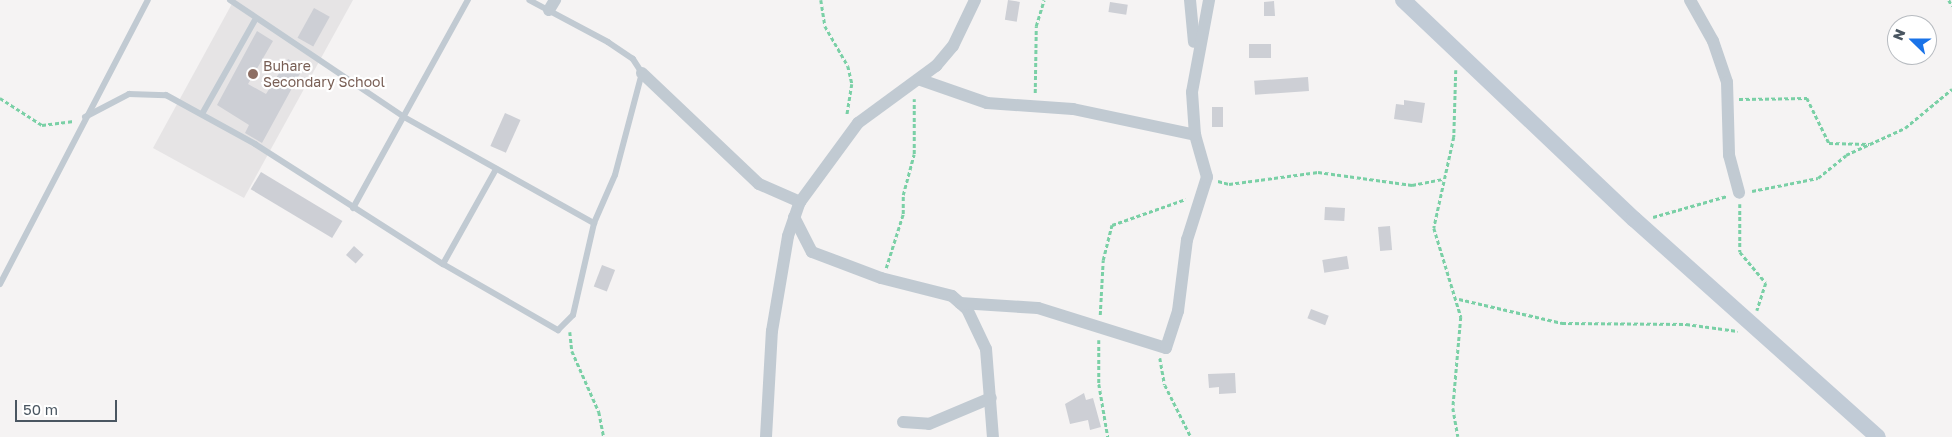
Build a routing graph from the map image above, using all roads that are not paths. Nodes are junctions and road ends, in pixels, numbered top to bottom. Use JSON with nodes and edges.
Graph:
{"nodes":[{"id":1,"x":230,"y":0,"type":"edge"},
{"id":2,"x":468,"y":0,"type":"edge"},
{"id":3,"x":529,"y":0,"type":"edge"},
{"id":4,"x":974,"y":0,"type":"edge"},
{"id":5,"x":1190,"y":0,"type":"edge"},
{"id":6,"x":1209,"y":0,"type":"edge"},
{"id":7,"x":1403,"y":0,"type":"edge"},
{"id":8,"x":1690,"y":0,"type":"edge"},
{"id":9,"x":149,"y":1,"type":"edge"},
{"id":10,"x":552,"y":5,"type":"edge"},
{"id":11,"x":256,"y":18,"type":"junction"},
{"id":12,"x":1193,"y":66,"type":"junction"},
{"id":13,"x":642,"y":73,"type":"junction"},
{"id":14,"x":919,"y":81,"type":"junction"},
{"id":15,"x":202,"y":114,"type":"junction"},
{"id":16,"x":85,"y":117,"type":"junction"},
{"id":17,"x":404,"y":117,"type":"junction"},
{"id":18,"x":1195,"y":135,"type":"junction"},
{"id":19,"x":496,"y":169,"type":"junction"},
{"id":20,"x":1739,"y":193,"type":"road end"},
{"id":21,"x":800,"y":202,"type":"junction"},
{"id":22,"x":353,"y":208,"type":"junction"},
{"id":23,"x":794,"y":217,"type":"junction"},
{"id":24,"x":594,"y":224,"type":"junction"},
{"id":25,"x":443,"y":264,"type":"junction"},
{"id":26,"x":0,"y":284,"type":"edge"},
{"id":27,"x":960,"y":303,"type":"junction"},
{"id":28,"x":991,"y":398,"type":"junction"},
{"id":29,"x":903,"y":422,"type":"dead end"},
{"id":30,"x":766,"y":437,"type":"edge"},
{"id":31,"x":993,"y":437,"type":"edge"},
{"id":32,"x":1878,"y":437,"type":"edge"}],
"edges":[{"from":1,"to":11,"type":"lane"},
{"from":2,"to":17,"type":"lane"},
{"from":3,"to":10,"type":"lane"},
{"from":4,"to":14,"type":"street"},
{"from":5,"to":12,"type":"street"},
{"from":6,"to":12,"type":"street"},
{"from":7,"to":32,"type":"main road"},
{"from":8,"to":20,"type":"street"},
{"from":9,"to":16,"type":"lane"},
{"from":10,"to":13,"type":"lane"},
{"from":11,"to":15,"type":"lane"},
{"from":11,"to":17,"type":"lane"},
{"from":12,"to":18,"type":"street"},
{"from":13,"to":21,"type":"street"},
{"from":13,"to":24,"type":"lane"},
{"from":14,"to":18,"type":"street"},
{"from":14,"to":21,"type":"street"},
{"from":15,"to":16,"type":"lane"},
{"from":15,"to":22,"type":"lane"},
{"from":16,"to":26,"type":"lane"},
{"from":17,"to":19,"type":"lane"},
{"from":17,"to":22,"type":"lane"},
{"from":18,"to":27,"type":"street"},
{"from":19,"to":24,"type":"lane"},
{"from":19,"to":25,"type":"lane"},
{"from":21,"to":23,"type":"street"},
{"from":22,"to":25,"type":"lane"},
{"from":23,"to":27,"type":"street"},
{"from":23,"to":30,"type":"street"},
{"from":24,"to":25,"type":"lane"},
{"from":27,"to":28,"type":"street"},
{"from":28,"to":29,"type":"street"},
{"from":28,"to":31,"type":"street"}]}
